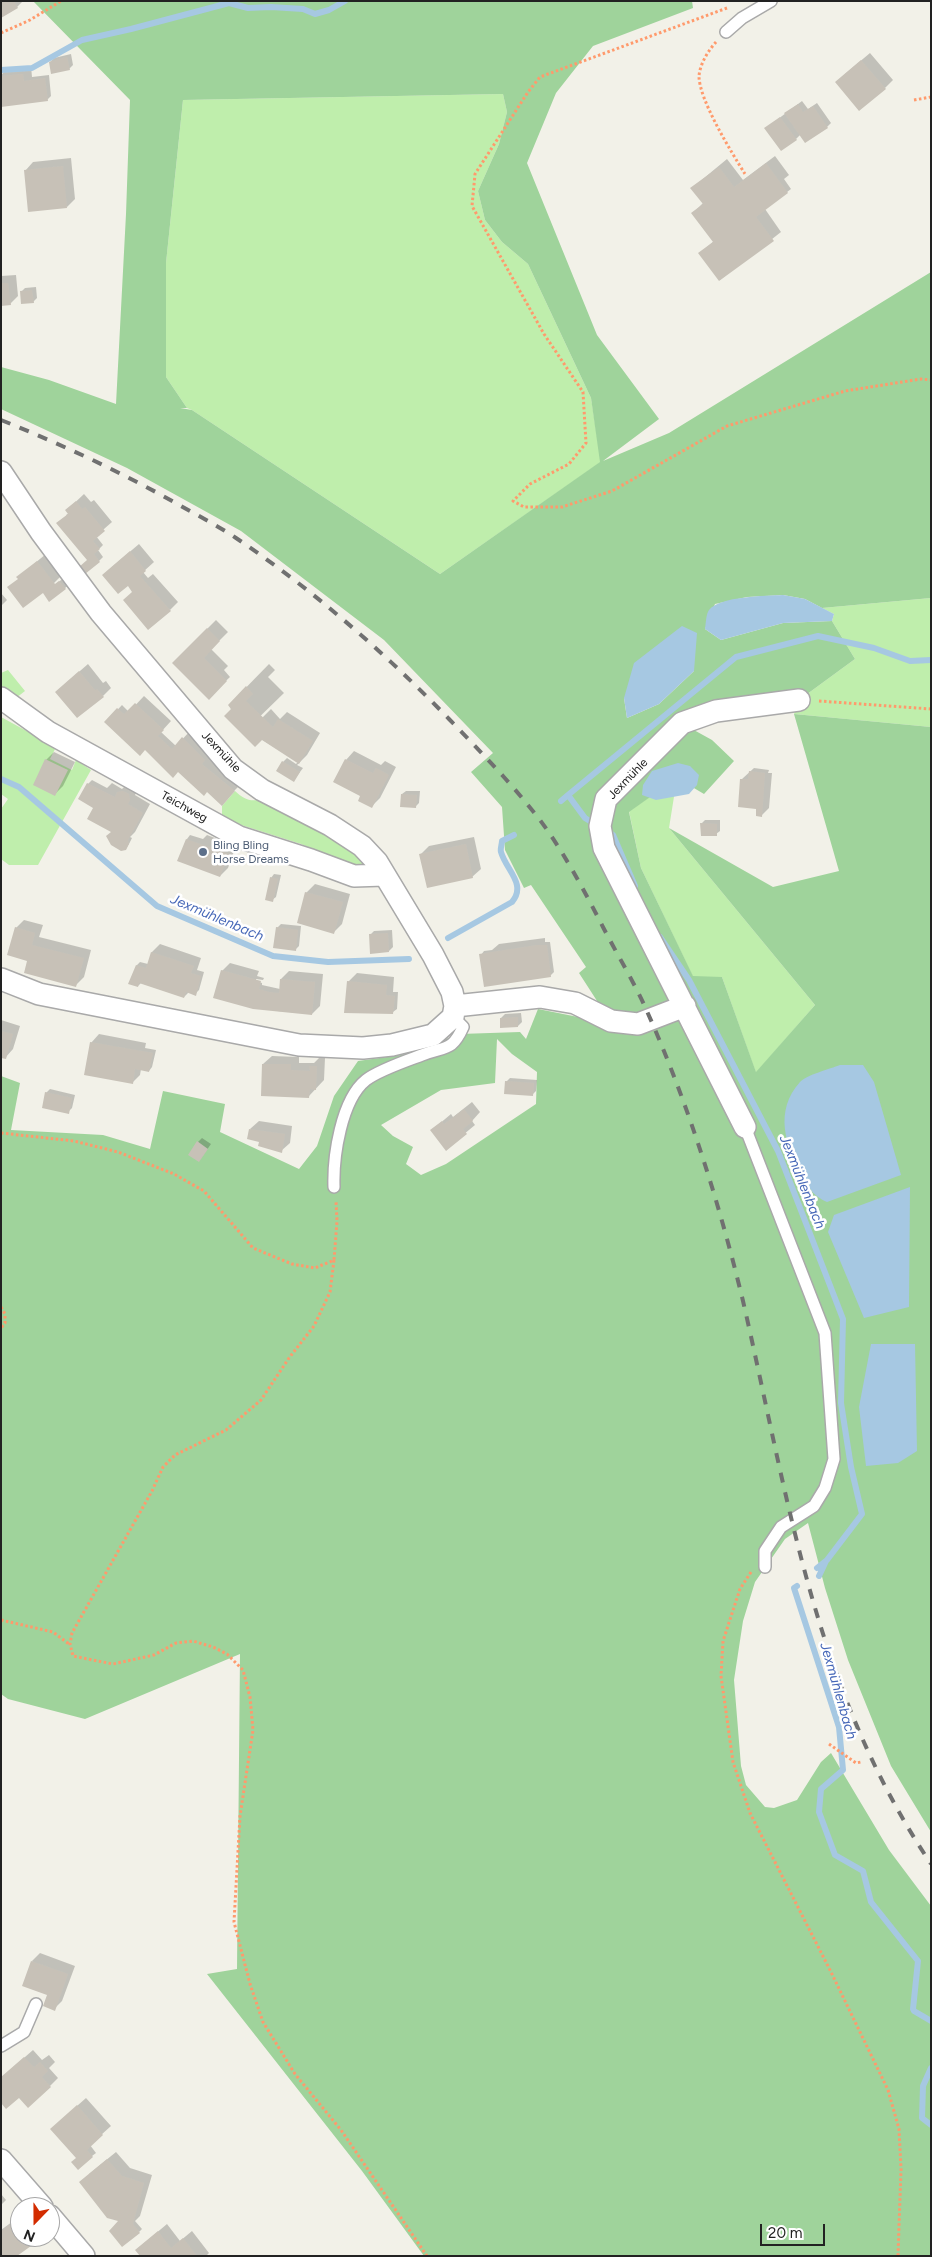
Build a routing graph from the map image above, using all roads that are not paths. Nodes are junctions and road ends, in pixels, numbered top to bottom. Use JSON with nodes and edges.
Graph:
{"nodes":[{"id":1,"x":771,"y":1,"type":"edge"},
{"id":2,"x":726,"y":32,"type":"road end"},
{"id":3,"x":1,"y":472,"type":"edge"},
{"id":4,"x":1,"y":698,"type":"edge"},
{"id":5,"x":799,"y":700,"type":"road end"},
{"id":6,"x":1,"y":706,"type":"edge"},
{"id":7,"x":39,"y":725,"type":"junction"},
{"id":8,"x":384,"y":875,"type":"junction"},
{"id":9,"x":1,"y":979,"type":"edge"},
{"id":10,"x":685,"y":1006,"type":"junction"},
{"id":11,"x":454,"y":1012,"type":"junction"},
{"id":12,"x":745,"y":1127,"type":"joint"},
{"id":13,"x":334,"y":1187,"type":"road end"},
{"id":14,"x":766,"y":1567,"type":"dead end"},
{"id":15,"x":36,"y":2004,"type":"dead end"},
{"id":16,"x":1,"y":2046,"type":"edge"},
{"id":17,"x":1,"y":2160,"type":"edge"},
{"id":18,"x":33,"y":2197,"type":"edge"},
{"id":19,"x":60,"y":2228,"type":"edge"},
{"id":20,"x":84,"y":2256,"type":"edge"}],
"edges":[{"from":1,"to":2,"type":"lane"},
{"from":3,"to":8,"type":"street","name":"Jexmühle"},
{"from":4,"to":7,"type":"street","name":"Teichweg"},
{"from":5,"to":10,"type":"street","name":"Jexmühle"},
{"from":6,"to":7,"type":"lane"},
{"from":7,"to":8,"type":"street","name":"Teichweg"},
{"from":8,"to":11,"type":"street","name":"Jexmühle"},
{"from":9,"to":11,"type":"street"},
{"from":10,"to":11,"type":"street"},
{"from":10,"to":12,"type":"street","name":"Jexmühle"},
{"from":11,"to":13,"type":"lane"},
{"from":12,"to":14,"type":"lane"},
{"from":15,"to":16,"type":"lane"},
{"from":17,"to":18,"type":"street"},
{"from":19,"to":20,"type":"street"}]}
